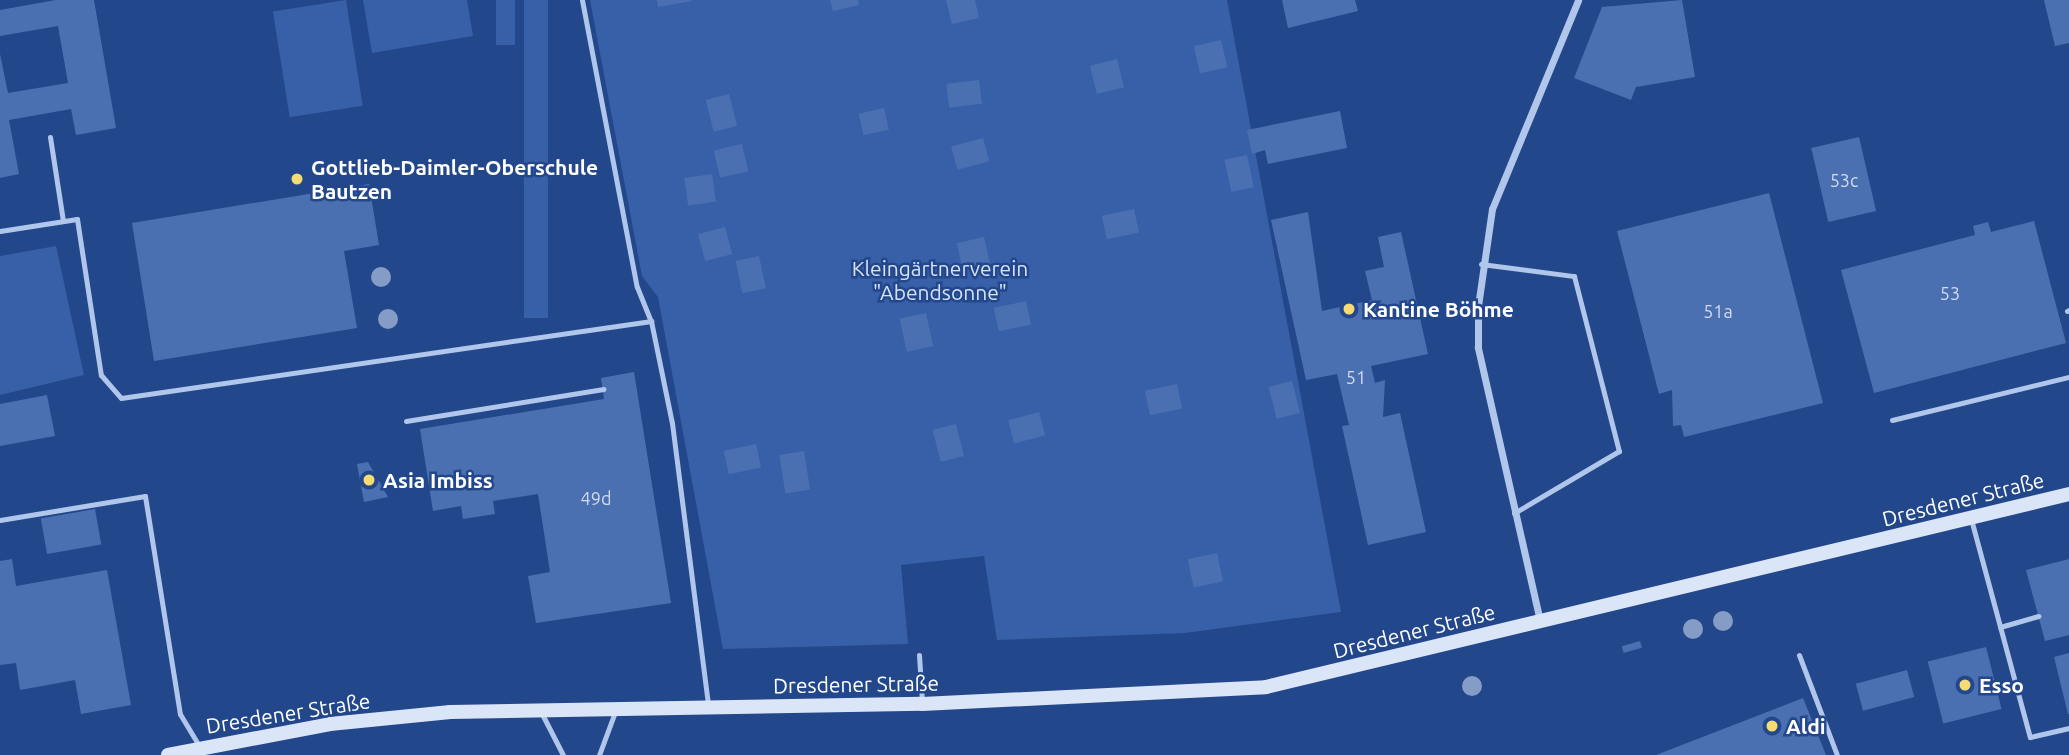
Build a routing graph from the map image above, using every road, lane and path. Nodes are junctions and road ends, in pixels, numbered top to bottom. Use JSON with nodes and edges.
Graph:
{"nodes":[{"id":1,"x":582,"y":0,"type":"edge"},
{"id":2,"x":1578,"y":0,"type":"edge"},
{"id":3,"x":50,"y":137,"type":"dead end"},
{"id":4,"x":63,"y":221,"type":"junction"},
{"id":5,"x":0,"y":231,"type":"edge"},
{"id":6,"x":1481,"y":264,"type":"junction"},
{"id":7,"x":651,"y":321,"type":"junction"},
{"id":8,"x":2069,"y":377,"type":"edge"},
{"id":9,"x":603,"y":389,"type":"dead end"},
{"id":10,"x":1892,"y":420,"type":"dead end"},
{"id":11,"x":406,"y":421,"type":"dead end"},
{"id":12,"x":2069,"y":494,"type":"edge"},
{"id":13,"x":1514,"y":513,"type":"junction"},
{"id":14,"x":1971,"y":519,"type":"junction"},
{"id":15,"x":0,"y":520,"type":"edge"},
{"id":16,"x":2038,"y":616,"type":"dead end"},
{"id":17,"x":1540,"y":621,"type":"junction"},
{"id":18,"x":2000,"y":627,"type":"junction"},
{"id":19,"x":919,"y":655,"type":"dead end"},
{"id":20,"x":1799,"y":655,"type":"dead end"},
{"id":21,"x":922,"y":704,"type":"junction"},
{"id":22,"x":708,"y":708,"type":"junction"},
{"id":23,"x":616,"y":709,"type":"junction"},
{"id":24,"x":541,"y":710,"type":"junction"},
{"id":25,"x":2069,"y":728,"type":"edge"},
{"id":26,"x":200,"y":751,"type":"edge"},
{"id":27,"x":168,"y":755,"type":"edge"},
{"id":28,"x":563,"y":755,"type":"edge"},
{"id":29,"x":599,"y":755,"type":"edge"},
{"id":30,"x":1838,"y":755,"type":"edge"}],
"edges":[{"from":1,"to":7,"type":"lane"},
{"from":2,"to":6,"type":"street"},
{"from":3,"to":4,"type":"lane"},
{"from":4,"to":5,"type":"lane"},
{"from":4,"to":7,"type":"lane"},
{"from":6,"to":13,"type":"street"},
{"from":6,"to":13,"type":"lane"},
{"from":7,"to":22,"type":"lane"},
{"from":8,"to":10,"type":"lane"},
{"from":9,"to":11,"type":"lane"},
{"from":12,"to":14,"type":"main road","name":"Dresdener Straße"},
{"from":13,"to":17,"type":"street"},
{"from":14,"to":17,"type":"main road","name":"Dresdener Straße"},
{"from":14,"to":18,"type":"lane"},
{"from":15,"to":26,"type":"lane"},
{"from":16,"to":18,"type":"lane"},
{"from":17,"to":21,"type":"main road","name":"Dresdener Straße"},
{"from":18,"to":25,"type":"lane"},
{"from":19,"to":21,"type":"lane"},
{"from":20,"to":30,"type":"lane"},
{"from":21,"to":22,"type":"main road","name":"Dresdener Straße"},
{"from":22,"to":23,"type":"main road","name":"Dresdener Straße"},
{"from":23,"to":24,"type":"main road","name":"Dresdener Straße"},
{"from":23,"to":29,"type":"lane"},
{"from":24,"to":26,"type":"main road","name":"Dresdener Straße"},
{"from":24,"to":28,"type":"lane"},
{"from":26,"to":27,"type":"main road","name":"Dresdener Straße"}]}
